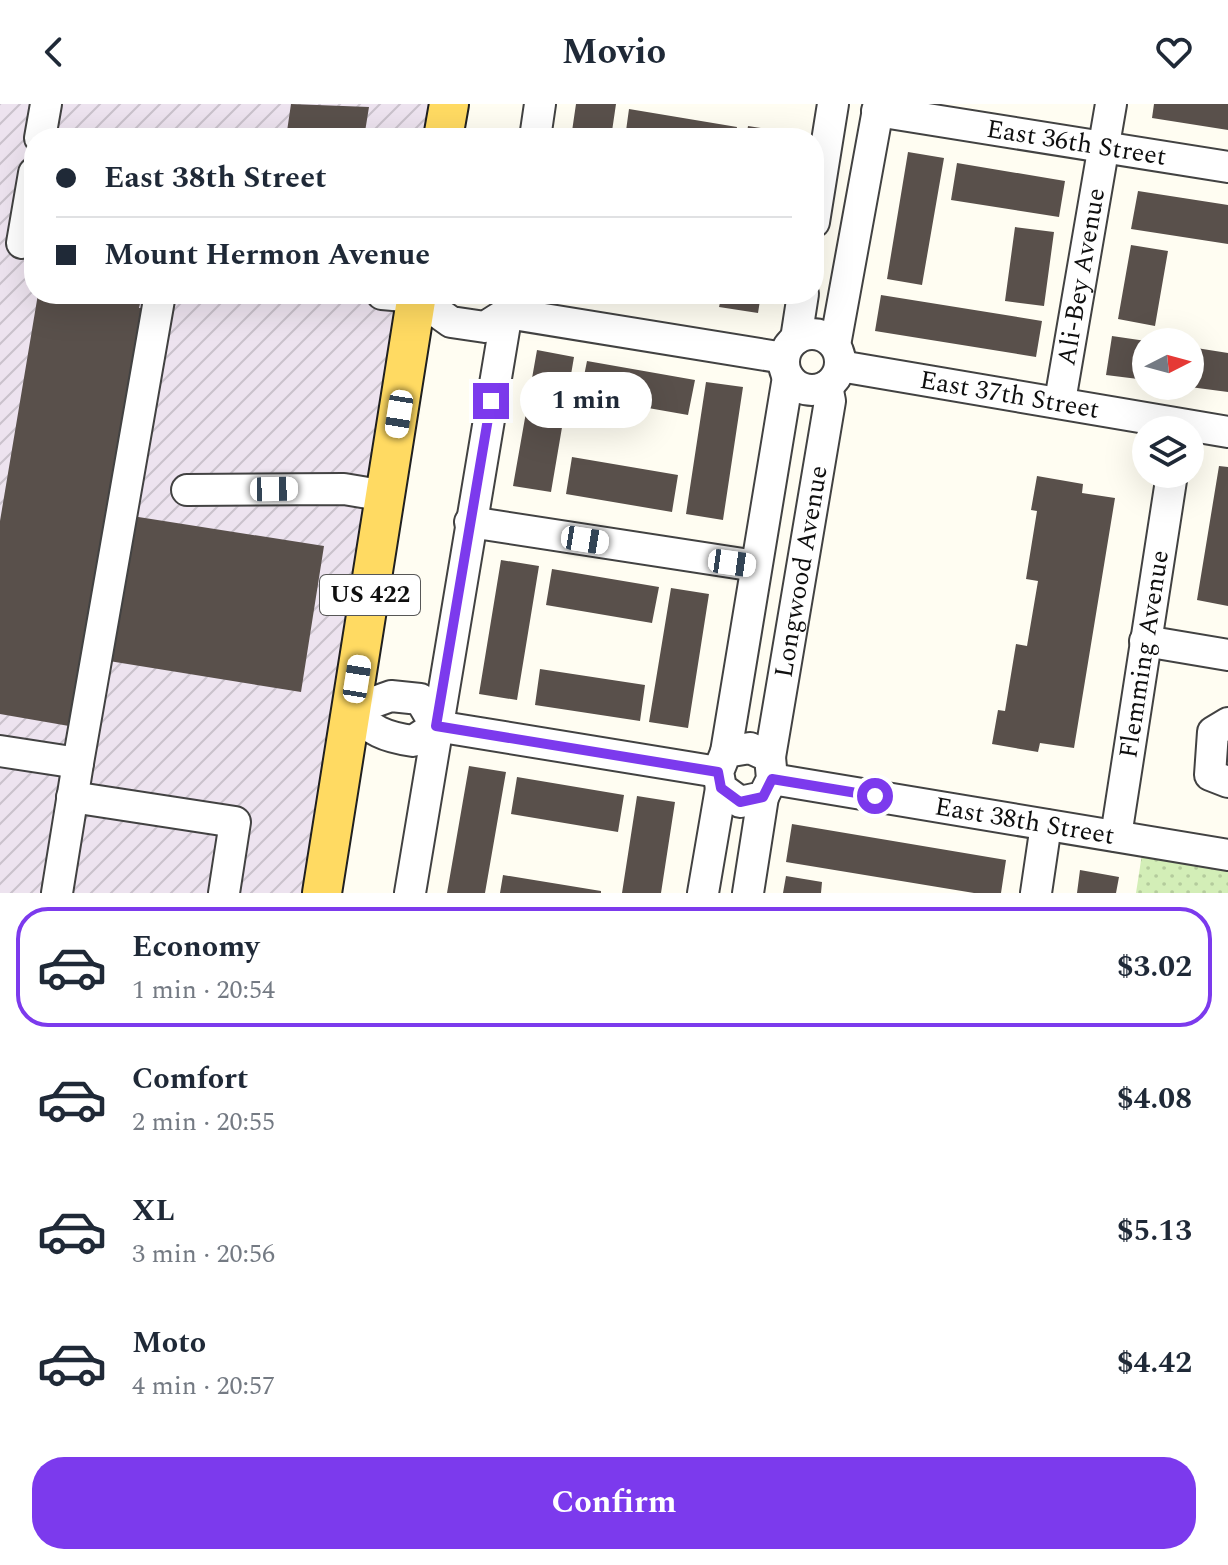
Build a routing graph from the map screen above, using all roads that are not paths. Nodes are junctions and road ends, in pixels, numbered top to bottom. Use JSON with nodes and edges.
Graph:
{"nodes":[{"id":1,"x":46,"y":104,"type":"edge"},
{"id":2,"x":449,"y":104,"type":"edge"},
{"id":3,"x":540,"y":104,"type":"edge"},
{"id":4,"x":833,"y":104,"type":"edge"},
{"id":5,"x":1111,"y":104,"type":"edge"},
{"id":6,"x":878,"y":108,"type":"edge"},
{"id":7,"x":42,"y":128,"type":"edge"},
{"id":8,"x":445,"y":128,"type":"edge"},
{"id":9,"x":536,"y":128,"type":"edge"},
{"id":10,"x":1103,"y":147,"type":"junction"},
{"id":11,"x":824,"y":160,"type":"edge"},
{"id":12,"x":1228,"y":167,"type":"edge"},
{"id":13,"x":24,"y":219,"type":"edge"},
{"id":14,"x":19,"y":242,"type":"edge"},
{"id":15,"x":158,"y":304,"type":"edge"},
{"id":16,"x":409,"y":304,"type":"edge"},
{"id":17,"x":424,"y":304,"type":"edge"},
{"id":18,"x":502,"y":304,"type":"edge"},
{"id":19,"x":504,"y":304,"type":"edge"},
{"id":20,"x":525,"y":304,"type":"edge"},
{"id":21,"x":801,"y":304,"type":"edge"},
{"id":22,"x":789,"y":358,"type":"junction"},
{"id":23,"x":834,"y":366,"type":"junction"},
{"id":24,"x":1060,"y":401,"type":"junction"},
{"id":25,"x":1132,"y":416,"type":"edge"},
{"id":26,"x":1204,"y":429,"type":"edge"},
{"id":27,"x":1228,"y":432,"type":"edge"},
{"id":28,"x":1170,"y":488,"type":"edge"},
{"id":29,"x":187,"y":490,"type":"dead end"},
{"id":30,"x":386,"y":496,"type":"junction"},
{"id":31,"x":470,"y":522,"type":"junction"},
{"id":32,"x":756,"y":566,"type":"junction"},
{"id":33,"x":1145,"y":641,"type":"junction"},
{"id":34,"x":1228,"y":655,"type":"edge"},
{"id":35,"x":352,"y":710,"type":"junction"},
{"id":36,"x":1228,"y":723,"type":"edge"},
{"id":37,"x":436,"y":726,"type":"junction"},
{"id":38,"x":0,"y":751,"type":"edge"},
{"id":39,"x":78,"y":763,"type":"junction"},
{"id":40,"x":722,"y":771,"type":"junction"},
{"id":41,"x":768,"y":778,"type":"junction"},
{"id":42,"x":1228,"y":782,"type":"edge"},
{"id":43,"x":72,"y":797,"type":"junction"},
{"id":44,"x":1046,"y":825,"type":"junction"},
{"id":45,"x":1116,"y":836,"type":"junction"},
{"id":46,"x":1228,"y":855,"type":"edge"},
{"id":47,"x":57,"y":893,"type":"edge"},
{"id":48,"x":224,"y":893,"type":"edge"},
{"id":49,"x":322,"y":893,"type":"edge"},
{"id":50,"x":410,"y":893,"type":"edge"},
{"id":51,"x":703,"y":893,"type":"edge"},
{"id":52,"x":748,"y":893,"type":"edge"},
{"id":53,"x":1036,"y":893,"type":"edge"}],
"edges":[{"from":1,"to":7,"type":"street"},
{"from":2,"to":8,"type":"main road"},
{"from":3,"to":9,"type":"street"},
{"from":4,"to":11,"type":"street"},
{"from":5,"to":10,"type":"street","name":"Ali-Bey Avenue"},
{"from":6,"to":10,"type":"street","name":"East 36th Street"},
{"from":6,"to":23,"type":"street","name":"Longwood Avenue"},
{"from":10,"to":12,"type":"street","name":"East 36th Street"},
{"from":10,"to":24,"type":"street","name":"Ali-Bey Avenue"},
{"from":13,"to":14,"type":"street"},
{"from":15,"to":39,"type":"street"},
{"from":16,"to":30,"type":"main road","number":"US 422"},
{"from":17,"to":18,"type":"street"},
{"from":19,"to":31,"type":"street"},
{"from":20,"to":22,"type":"street"},
{"from":21,"to":22,"type":"street","name":"Longwood Avenue"},
{"from":22,"to":23,"type":"street"},
{"from":22,"to":23,"type":"street"},
{"from":22,"to":32,"type":"street","name":"Longwood Avenue"},
{"from":23,"to":24,"type":"street","name":"East 37th Street"},
{"from":23,"to":41,"type":"street","name":"Longwood Avenue"},
{"from":24,"to":25,"type":"street","name":"East 37th Street"},
{"from":26,"to":27,"type":"street","name":"East 37th Street"},
{"from":28,"to":33,"type":"street","name":"Flemming Avenue"},
{"from":29,"to":30,"type":"street"},
{"from":30,"to":35,"type":"main road","number":"US 422"},
{"from":31,"to":32,"type":"street"},
{"from":31,"to":37,"type":"street"},
{"from":32,"to":40,"type":"street","name":"Longwood Avenue"},
{"from":33,"to":34,"type":"street"},
{"from":33,"to":45,"type":"street","name":"Flemming Avenue"},
{"from":35,"to":37,"type":"street"},
{"from":35,"to":37,"type":"street"},
{"from":35,"to":49,"type":"main road","number":"US 422"},
{"from":36,"to":42,"type":"street"},
{"from":37,"to":40,"type":"street"},
{"from":37,"to":50,"type":"street"},
{"from":38,"to":39,"type":"street"},
{"from":39,"to":43,"type":"street"},
{"from":40,"to":41,"type":"street"},
{"from":40,"to":41,"type":"street"},
{"from":40,"to":51,"type":"street","name":"Longwood Avenue"},
{"from":41,"to":44,"type":"street","name":"East 38th Street"},
{"from":41,"to":52,"type":"street","name":"Longwood Avenue"},
{"from":43,"to":47,"type":"street"},
{"from":43,"to":48,"type":"street"},
{"from":44,"to":45,"type":"street","name":"East 38th Street"},
{"from":44,"to":53,"type":"street"},
{"from":45,"to":46,"type":"street","name":"East 38th Street"}]}
